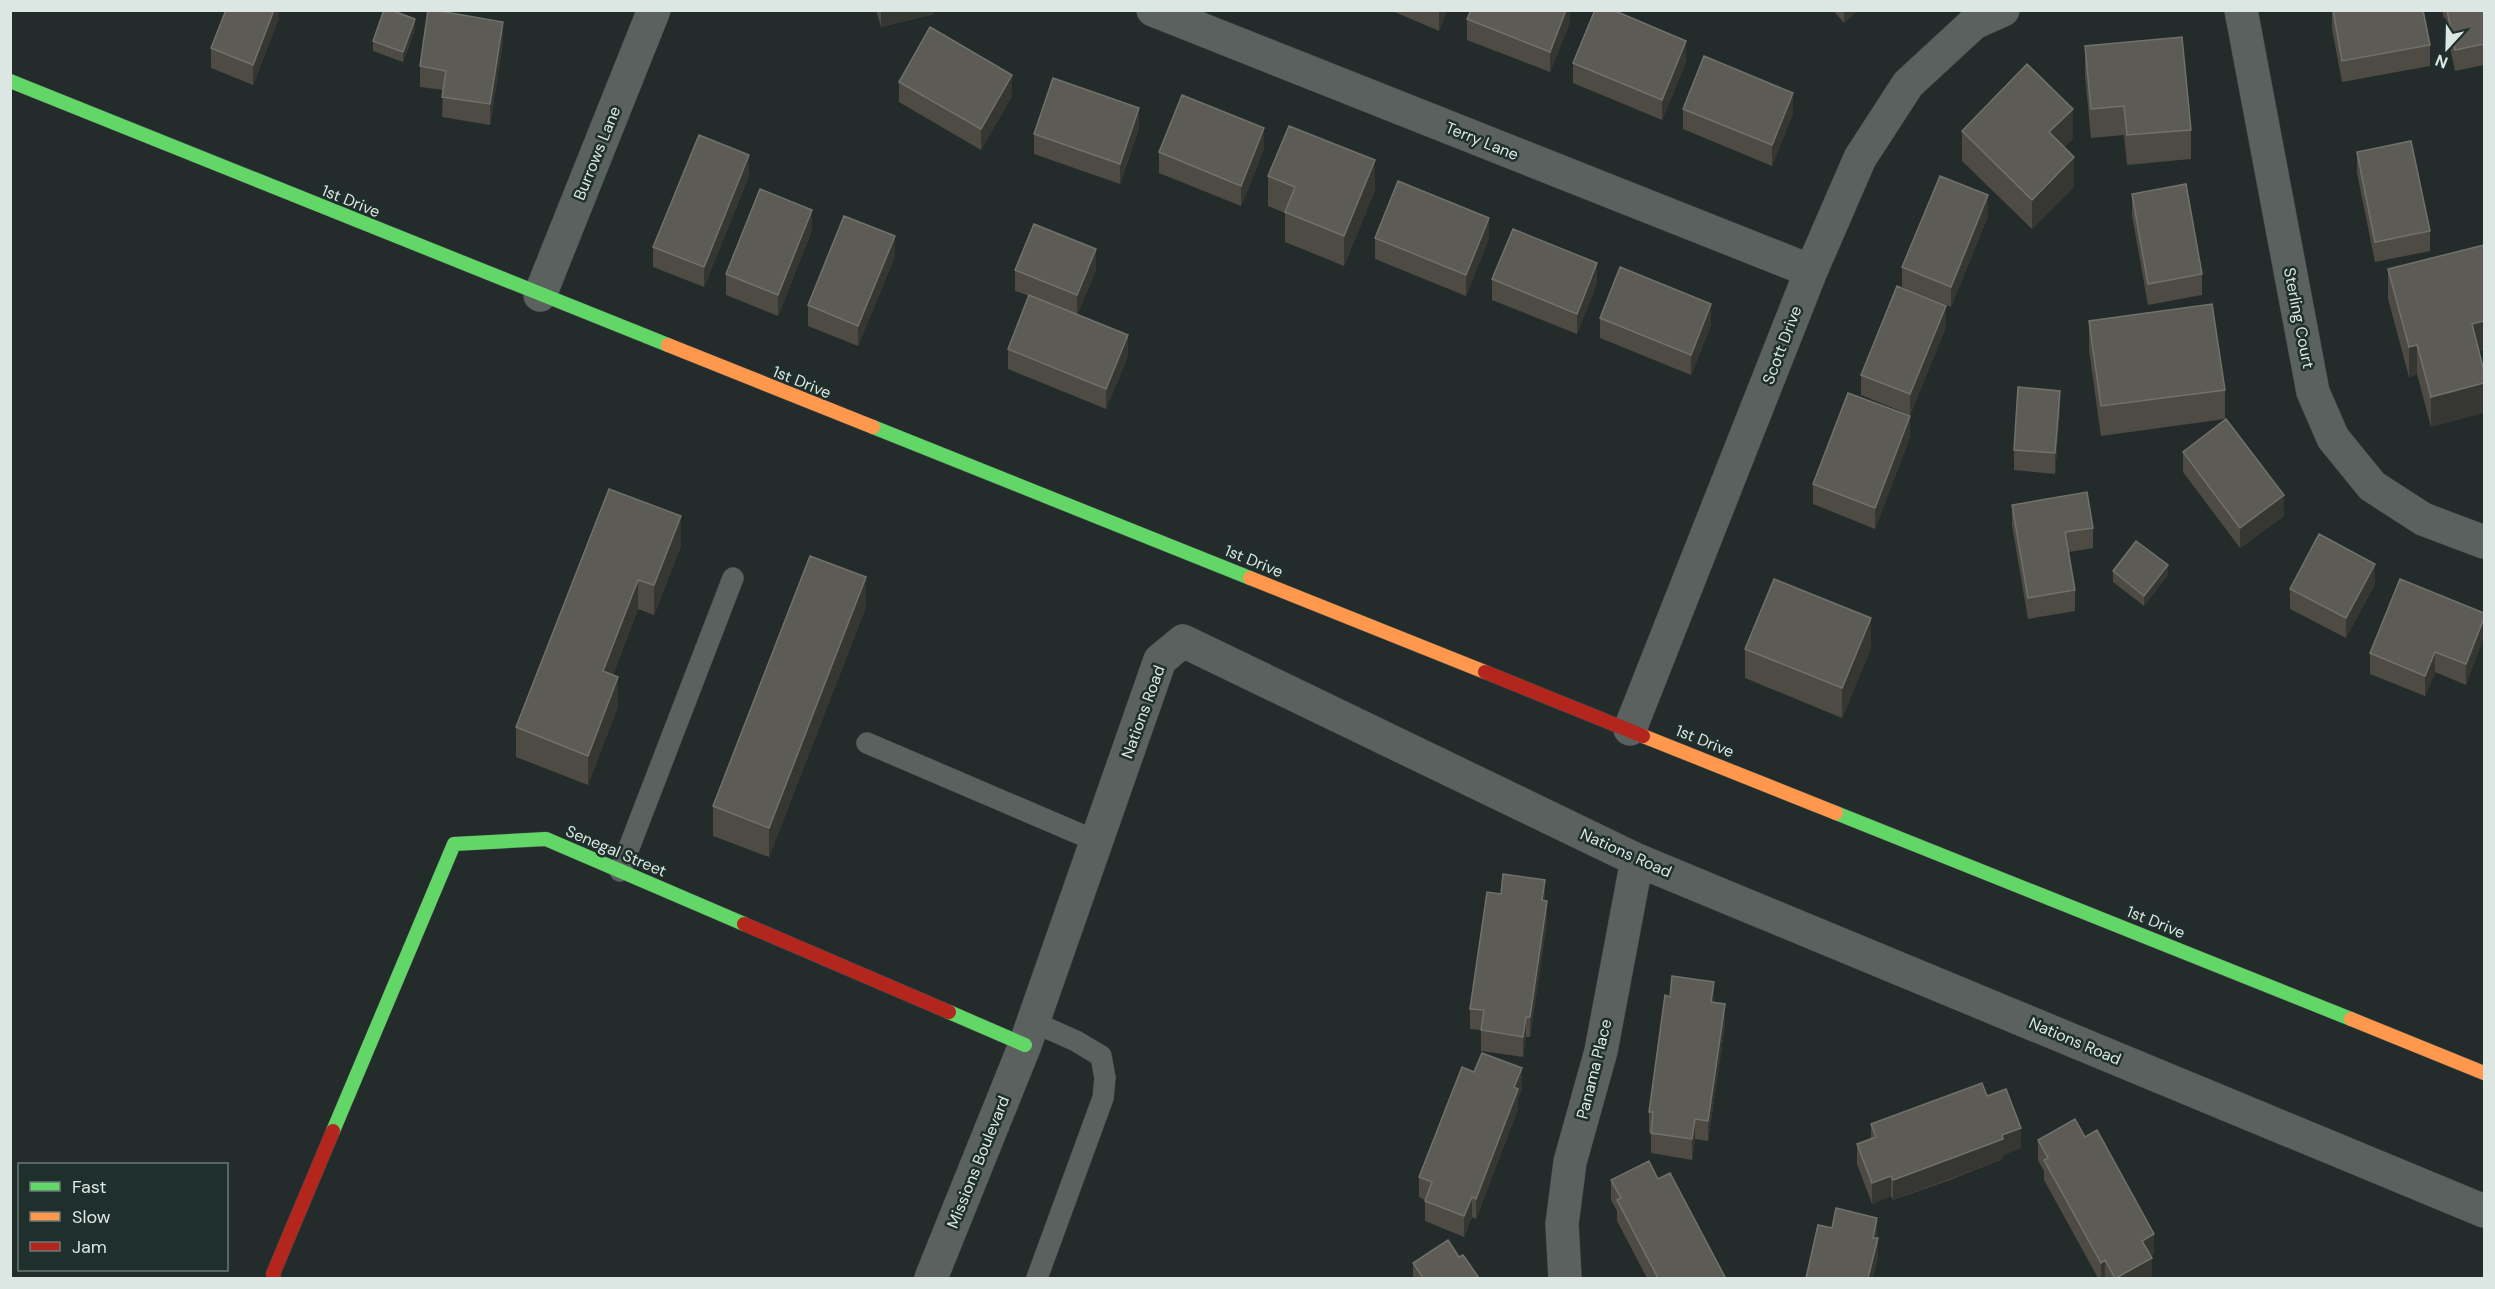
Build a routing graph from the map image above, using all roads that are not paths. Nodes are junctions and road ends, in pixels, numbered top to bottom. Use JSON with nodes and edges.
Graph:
{"nodes":[{"id":1,"x":654,"y":10,"type":"edge"},
{"id":2,"x":1154,"y":10,"type":"edge"},
{"id":3,"x":2003,"y":10,"type":"edge"},
{"id":4,"x":2241,"y":10,"type":"edge"},
{"id":5,"x":10,"y":81,"type":"edge"},
{"id":6,"x":1811,"y":271,"type":"junction"},
{"id":7,"x":540,"y":295,"type":"junction"},
{"id":8,"x":2484,"y":542,"type":"edge"},
{"id":9,"x":733,"y":578,"type":"dead end"},
{"id":10,"x":1630,"y":729,"type":"junction"},
{"id":11,"x":867,"y":743,"type":"dead end"},
{"id":12,"x":1096,"y":841,"type":"junction"},
{"id":13,"x":1637,"y":860,"type":"junction"},
{"id":14,"x":620,"y":871,"type":"junction"},
{"id":15,"x":1029,"y":1034,"type":"junction"},
{"id":16,"x":2484,"y":1073,"type":"edge"},
{"id":17,"x":2484,"y":1211,"type":"edge"},
{"id":18,"x":274,"y":1278,"type":"edge"},
{"id":19,"x":931,"y":1278,"type":"edge"},
{"id":20,"x":1038,"y":1278,"type":"edge"},
{"id":21,"x":1565,"y":1278,"type":"edge"}],
"edges":[{"from":1,"to":7,"type":"street","name":"Burrows Lane"},
{"from":2,"to":6,"type":"street","name":"Terry Lane"},
{"from":3,"to":6,"type":"street","name":"Scott Drive"},
{"from":4,"to":8,"type":"street","name":"Sterling Court"},
{"from":5,"to":7,"type":"street","name":"1st Drive"},
{"from":6,"to":10,"type":"street","name":"Scott Drive"},
{"from":7,"to":10,"type":"street","name":"1st Drive"},
{"from":9,"to":14,"type":"lane"},
{"from":10,"to":16,"type":"street","name":"1st Drive"},
{"from":11,"to":12,"type":"lane"},
{"from":12,"to":13,"type":"street","name":"Nations Road"},
{"from":12,"to":15,"type":"street","name":"Nations Road"},
{"from":13,"to":17,"type":"street","name":"Nations Road"},
{"from":13,"to":21,"type":"street","name":"Panama Place"},
{"from":14,"to":15,"type":"street","name":"Senegal Street"},
{"from":14,"to":18,"type":"street","name":"Senegal Street"},
{"from":15,"to":19,"type":"street","name":"Missions Boulevard"},
{"from":15,"to":20,"type":"lane"}]}
